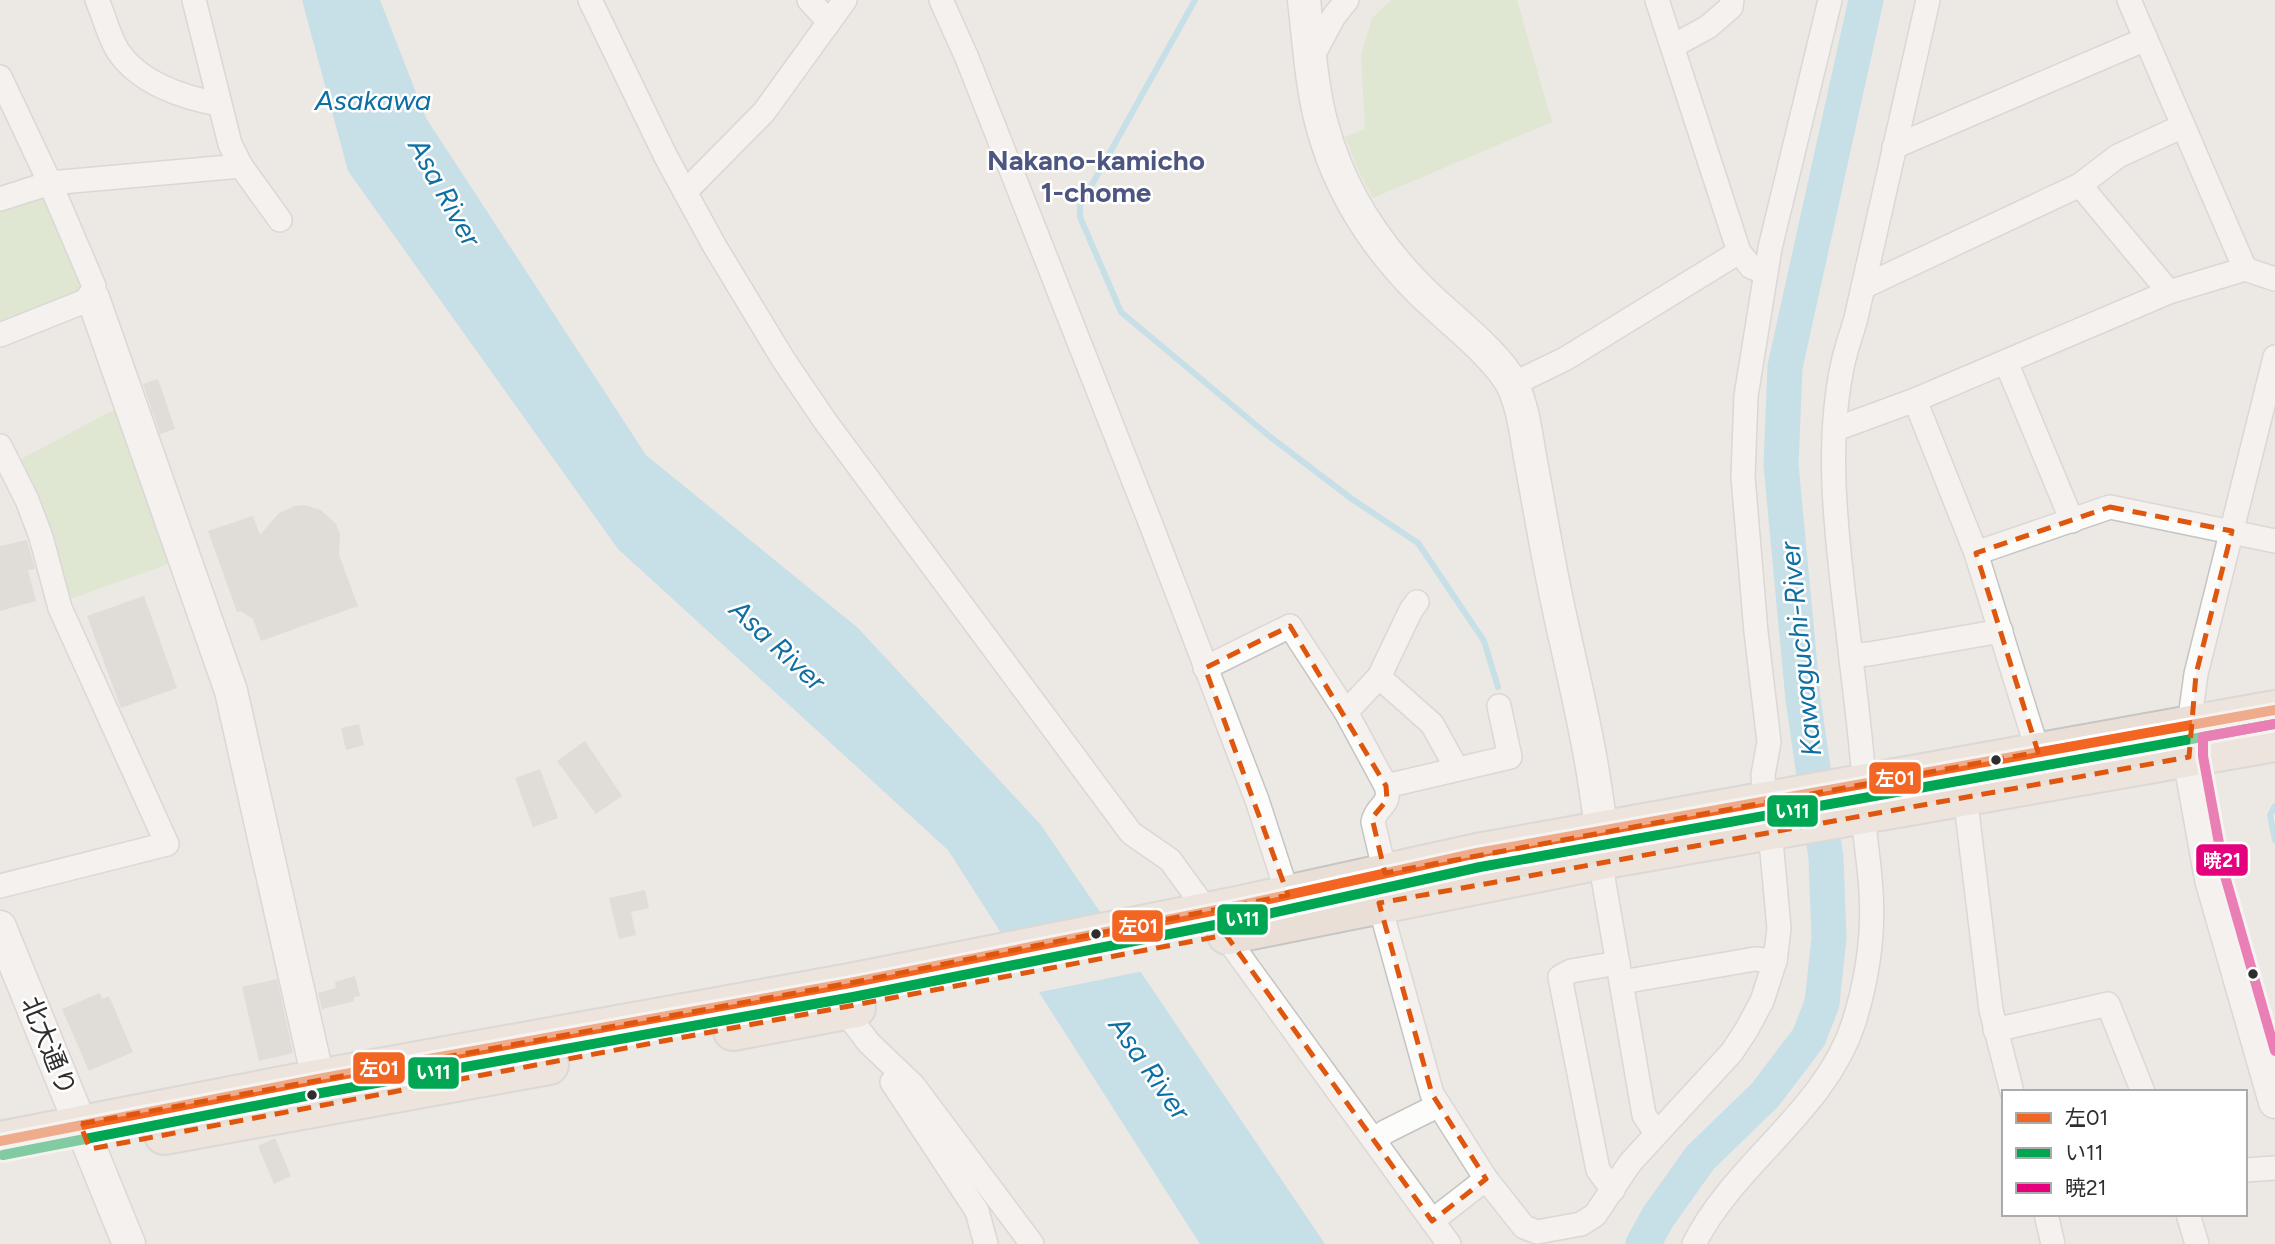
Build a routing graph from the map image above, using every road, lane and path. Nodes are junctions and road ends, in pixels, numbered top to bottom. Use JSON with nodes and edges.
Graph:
{"nodes":[{"id":1,"x":97,"y":0,"type":"edge"},
{"id":2,"x":194,"y":0,"type":"edge"},
{"id":3,"x":590,"y":0,"type":"edge"},
{"id":4,"x":810,"y":0,"type":"edge"},
{"id":5,"x":845,"y":0,"type":"edge"},
{"id":6,"x":941,"y":0,"type":"edge"},
{"id":7,"x":1304,"y":0,"type":"edge"},
{"id":8,"x":1347,"y":0,"type":"edge"},
{"id":9,"x":1657,"y":0,"type":"edge"},
{"id":10,"x":1732,"y":0,"type":"edge"},
{"id":11,"x":1830,"y":0,"type":"edge"},
{"id":12,"x":2129,"y":0,"type":"edge"},
{"id":13,"x":1931,"y":2,"type":"edge"},
{"id":14,"x":829,"y":22,"type":"junction"},
{"id":15,"x":2146,"y":39,"type":"junction"},
{"id":16,"x":1673,"y":46,"type":"junction"},
{"id":17,"x":1311,"y":59,"type":"junction"},
{"id":18,"x":0,"y":77,"type":"edge"},
{"id":19,"x":219,"y":104,"type":"junction"},
{"id":20,"x":2183,"y":126,"type":"junction"},
{"id":21,"x":1895,"y":147,"type":"junction"},
{"id":22,"x":241,"y":166,"type":"junction"},
{"id":23,"x":50,"y":183,"type":"junction"},
{"id":24,"x":2080,"y":185,"type":"junction"},
{"id":25,"x":685,"y":192,"type":"junction"},
{"id":26,"x":0,"y":200,"type":"edge"},
{"id":27,"x":280,"y":220,"type":"dead end"},
{"id":28,"x":1739,"y":252,"type":"junction"},
{"id":29,"x":2245,"y":269,"type":"junction"},
{"id":30,"x":1765,"y":272,"type":"junction"},
{"id":31,"x":2275,"y":279,"type":"edge"},
{"id":32,"x":1863,"y":287,"type":"junction"},
{"id":33,"x":2169,"y":292,"type":"junction"},
{"id":34,"x":93,"y":298,"type":"junction"},
{"id":35,"x":0,"y":335,"type":"edge"},
{"id":36,"x":2275,"y":357,"type":"edge"},
{"id":37,"x":2006,"y":362,"type":"junction"},
{"id":38,"x":1513,"y":384,"type":"junction"},
{"id":39,"x":1914,"y":400,"type":"junction"},
{"id":40,"x":1836,"y":429,"type":"junction"},
{"id":41,"x":0,"y":446,"type":"edge"},
{"id":42,"x":2072,"y":521,"type":"junction"},
{"id":43,"x":2232,"y":531,"type":"junction"},
{"id":44,"x":2275,"y":541,"type":"edge"},
{"id":45,"x":1976,"y":553,"type":"junction"},
{"id":46,"x":1417,"y":603,"type":"dead end"},
{"id":47,"x":2001,"y":631,"type":"junction"},
{"id":48,"x":1851,"y":655,"type":"junction"},
{"id":49,"x":1205,"y":668,"type":"junction"},
{"id":50,"x":1379,"y":677,"type":"junction"},
{"id":51,"x":1499,"y":706,"type":"dead end"},
{"id":52,"x":2275,"y":710,"type":"edge"},
{"id":53,"x":1346,"y":712,"type":"junction"},
{"id":54,"x":2189,"y":741,"type":"junction"},
{"id":55,"x":2275,"y":742,"type":"edge"},
{"id":56,"x":2038,"y":752,"type":"junction"},
{"id":57,"x":1457,"y":769,"type":"junction"},
{"id":58,"x":1386,"y":786,"type":"junction"},
{"id":59,"x":1965,"y":795,"type":"junction"},
{"id":60,"x":1860,"y":799,"type":"junction"},
{"id":61,"x":1777,"y":814,"type":"junction"},
{"id":62,"x":1601,"y":845,"type":"junction"},
{"id":63,"x":0,"y":886,"type":"edge"},
{"id":64,"x":1382,"y":888,"type":"junction"},
{"id":65,"x":1288,"y":895,"type":"junction"},
{"id":66,"x":1206,"y":926,"type":"junction"},
{"id":67,"x":0,"y":927,"type":"edge"},
{"id":68,"x":1775,"y":961,"type":"junction"},
{"id":69,"x":1620,"y":972,"type":"junction"},
{"id":70,"x":847,"y":996,"type":"junction"},
{"id":71,"x":1995,"y":1030,"type":"junction"},
{"id":72,"x":892,"y":1082,"type":"dead end"},
{"id":73,"x":2011,"y":1090,"type":"edge"},
{"id":74,"x":2142,"y":1090,"type":"edge"},
{"id":75,"x":321,"y":1092,"type":"junction"},
{"id":76,"x":2275,"y":1102,"type":"edge"},
{"id":77,"x":1439,"y":1105,"type":"junction"},
{"id":78,"x":1657,"y":1133,"type":"junction"},
{"id":79,"x":85,"y":1136,"type":"junction"},
{"id":80,"x":0,"y":1141,"type":"edge"},
{"id":81,"x":1374,"y":1141,"type":"junction"},
{"id":82,"x":0,"y":1168,"type":"edge"},
{"id":83,"x":2275,"y":1168,"type":"edge"},
{"id":84,"x":2247,"y":1170,"type":"edge"},
{"id":85,"x":1486,"y":1179,"type":"junction"},
{"id":86,"x":1612,"y":1190,"type":"junction"},
{"id":87,"x":2046,"y":1216,"type":"edge"},
{"id":88,"x":2190,"y":1216,"type":"edge"},
{"id":89,"x":1432,"y":1220,"type":"junction"},
{"id":90,"x":129,"y":1244,"type":"edge"},
{"id":91,"x":986,"y":1244,"type":"edge"},
{"id":92,"x":1032,"y":1244,"type":"edge"},
{"id":93,"x":1450,"y":1244,"type":"edge"},
{"id":94,"x":1694,"y":1244,"type":"edge"},
{"id":95,"x":2053,"y":1244,"type":"edge"},
{"id":96,"x":2197,"y":1244,"type":"edge"}],
"edges":[{"from":1,"to":19,"type":"street"},
{"from":2,"to":19,"type":"street"},
{"from":3,"to":25,"type":"street"},
{"from":4,"to":14,"type":"street"},
{"from":5,"to":14,"type":"street"},
{"from":6,"to":49,"type":"street"},
{"from":7,"to":17,"type":"street"},
{"from":8,"to":17,"type":"street"},
{"from":9,"to":16,"type":"street"},
{"from":10,"to":16,"type":"street"},
{"from":11,"to":30,"type":"street"},
{"from":12,"to":15,"type":"street"},
{"from":13,"to":21,"type":"street"},
{"from":14,"to":25,"type":"street"},
{"from":15,"to":20,"type":"street"},
{"from":15,"to":21,"type":"street"},
{"from":16,"to":28,"type":"street"},
{"from":17,"to":38,"type":"street"},
{"from":18,"to":23,"type":"street"},
{"from":19,"to":22,"type":"street"},
{"from":20,"to":24,"type":"street"},
{"from":20,"to":29,"type":"street"},
{"from":21,"to":32,"type":"street"},
{"from":22,"to":23,"type":"street"},
{"from":22,"to":27,"type":"street"},
{"from":23,"to":26,"type":"street"},
{"from":23,"to":34,"type":"street"},
{"from":24,"to":32,"type":"street"},
{"from":24,"to":33,"type":"street"},
{"from":25,"to":66,"type":"street"},
{"from":28,"to":30,"type":"street"},
{"from":28,"to":38,"type":"street"},
{"from":29,"to":31,"type":"street"},
{"from":29,"to":33,"type":"street"},
{"from":30,"to":61,"type":"street"},
{"from":32,"to":40,"type":"street"},
{"from":33,"to":37,"type":"street"},
{"from":34,"to":35,"type":"street"},
{"from":34,"to":75,"type":"street"},
{"from":36,"to":43,"type":"street"},
{"from":37,"to":39,"type":"street"},
{"from":37,"to":42,"type":"street"},
{"from":38,"to":62,"type":"street"},
{"from":39,"to":40,"type":"street"},
{"from":39,"to":45,"type":"street"},
{"from":40,"to":48,"type":"street"},
{"from":41,"to":63,"type":"street"},
{"from":42,"to":43,"type":"street"},
{"from":42,"to":45,"type":"street"},
{"from":43,"to":44,"type":"street"},
{"from":43,"to":54,"type":"street"},
{"from":45,"to":47,"type":"street"},
{"from":46,"to":50,"type":"street"},
{"from":47,"to":48,"type":"street"},
{"from":47,"to":56,"type":"street"},
{"from":48,"to":60,"type":"street"},
{"from":49,"to":53,"type":"street"},
{"from":49,"to":65,"type":"street"},
{"from":50,"to":53,"type":"street"},
{"from":50,"to":57,"type":"street"},
{"from":51,"to":57,"type":"street"},
{"from":52,"to":54,"type":"highway"},
{"from":53,"to":58,"type":"street"},
{"from":54,"to":55,"type":"highway"},
{"from":54,"to":56,"type":"highway"},
{"from":54,"to":59,"type":"highway"},
{"from":54,"to":76,"type":"street"},
{"from":56,"to":60,"type":"highway"},
{"from":57,"to":58,"type":"street"},
{"from":58,"to":64,"type":"street"},
{"from":59,"to":60,"type":"highway"},
{"from":59,"to":71,"type":"street"},
{"from":60,"to":61,"type":"highway"},
{"from":60,"to":94,"type":"street"},
{"from":61,"to":62,"type":"highway"},
{"from":61,"to":68,"type":"street"},
{"from":62,"to":64,"type":"highway"},
{"from":62,"to":69,"type":"street"},
{"from":64,"to":65,"type":"highway"},
{"from":64,"to":66,"type":"highway"},
{"from":64,"to":77,"type":"street"},
{"from":65,"to":66,"type":"highway"},
{"from":66,"to":70,"type":"highway"},
{"from":66,"to":81,"type":"street"},
{"from":67,"to":79,"type":"street","name":"北大通り"},
{"from":68,"to":69,"type":"street"},
{"from":68,"to":78,"type":"street"},
{"from":69,"to":78,"type":"street"},
{"from":69,"to":86,"type":"street"},
{"from":70,"to":75,"type":"highway"},
{"from":70,"to":92,"type":"street"},
{"from":71,"to":73,"type":"street"},
{"from":71,"to":74,"type":"street"},
{"from":72,"to":91,"type":"street"},
{"from":75,"to":79,"type":"highway"},
{"from":77,"to":81,"type":"street"},
{"from":77,"to":85,"type":"street"},
{"from":78,"to":86,"type":"street"},
{"from":79,"to":80,"type":"highway"},
{"from":79,"to":82,"type":"highway"},
{"from":79,"to":90,"type":"street","name":"北大通り"},
{"from":81,"to":89,"type":"street"},
{"from":83,"to":84,"type":"street"},
{"from":85,"to":86,"type":"street"},
{"from":85,"to":89,"type":"street"},
{"from":87,"to":95,"type":"street"},
{"from":88,"to":96,"type":"street"},
{"from":89,"to":93,"type":"street"}]}
